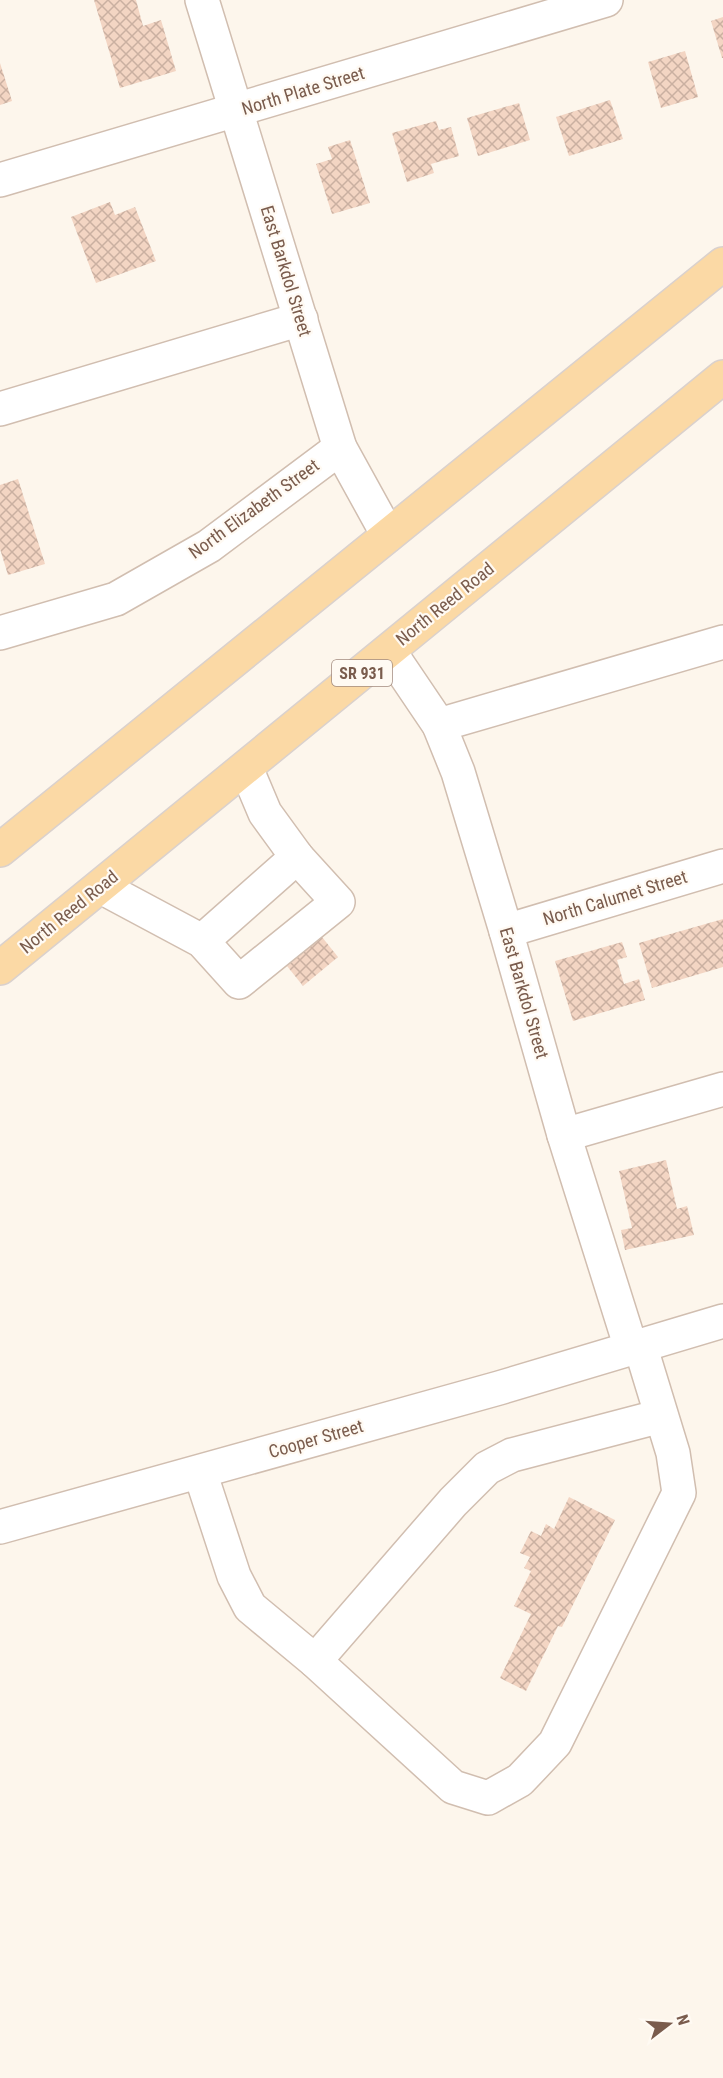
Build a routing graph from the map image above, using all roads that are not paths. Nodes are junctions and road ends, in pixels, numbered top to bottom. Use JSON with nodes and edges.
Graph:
{"nodes":[{"id":1,"x":202,"y":0,"type":"edge"},
{"id":2,"x":606,"y":0,"type":"edge"},
{"id":3,"x":237,"y":111,"type":"junction"},
{"id":4,"x":0,"y":180,"type":"edge"},
{"id":5,"x":723,"y":264,"type":"edge"},
{"id":6,"x":301,"y":319,"type":"junction"},
{"id":7,"x":723,"y":377,"type":"edge"},
{"id":8,"x":0,"y":409,"type":"edge"},
{"id":9,"x":340,"y":448,"type":"junction"},
{"id":10,"x":388,"y":535,"type":"junction"},
{"id":11,"x":0,"y":633,"type":"edge"},
{"id":12,"x":723,"y":642,"type":"edge"},
{"id":13,"x":388,"y":651,"type":"junction"},
{"id":14,"x":439,"y":725,"type":"junction"},
{"id":15,"x":246,"y":768,"type":"junction"},
{"id":16,"x":0,"y":850,"type":"edge"},
{"id":17,"x":297,"y":857,"type":"junction"},
{"id":18,"x":723,"y":866,"type":"edge"},
{"id":19,"x":101,"y":886,"type":"junction"},
{"id":20,"x":506,"y":931,"type":"junction"},
{"id":21,"x":202,"y":941,"type":"junction"},
{"id":22,"x":0,"y":968,"type":"edge"},
{"id":23,"x":723,"y":1089,"type":"edge"},
{"id":24,"x":564,"y":1135,"type":"junction"},
{"id":25,"x":723,"y":1321,"type":"edge"},
{"id":26,"x":636,"y":1347,"type":"junction"},
{"id":27,"x":661,"y":1416,"type":"junction"},
{"id":28,"x":200,"y":1472,"type":"junction"},
{"id":29,"x":0,"y":1527,"type":"edge"},
{"id":30,"x":315,"y":1661,"type":"junction"}],
"edges":[{"from":1,"to":3,"type":"street","name":"East Barkdol Street"},
{"from":2,"to":3,"type":"street","name":"North Plate Street"},
{"from":3,"to":4,"type":"street","name":"North Plate Street"},
{"from":3,"to":6,"type":"street","name":"East Barkdol Street"},
{"from":5,"to":10,"type":"main road"},
{"from":6,"to":8,"type":"street"},
{"from":6,"to":9,"type":"street","name":"East Barkdol Street"},
{"from":7,"to":13,"type":"main road","name":"North Reed Road","number":"SR 931"},
{"from":9,"to":10,"type":"street","name":"East Barkdol Street"},
{"from":9,"to":11,"type":"street","name":"North Elizabeth Street"},
{"from":10,"to":16,"type":"main road"},
{"from":12,"to":14,"type":"street"},
{"from":13,"to":14,"type":"street","name":"East Barkdol Street"},
{"from":13,"to":15,"type":"main road","name":"North Reed Road","number":"SR 931"},
{"from":14,"to":20,"type":"street","name":"East Barkdol Street"},
{"from":15,"to":17,"type":"street"},
{"from":15,"to":19,"type":"main road","name":"North Reed Road","number":"SR 931"},
{"from":17,"to":21,"type":"street"},
{"from":17,"to":21,"type":"street"},
{"from":18,"to":20,"type":"street","name":"North Calumet Street"},
{"from":19,"to":21,"type":"street"},
{"from":19,"to":22,"type":"main road","name":"North Reed Road","number":"SR 931"},
{"from":20,"to":24,"type":"street","name":"East Barkdol Street"},
{"from":23,"to":24,"type":"street"},
{"from":24,"to":26,"type":"street","name":"East Barkdol Street"},
{"from":25,"to":26,"type":"street","name":"Cooper Street"},
{"from":26,"to":27,"type":"street","name":"East Barkdol Street"},
{"from":26,"to":28,"type":"street","name":"Cooper Street"},
{"from":27,"to":30,"type":"street"},
{"from":27,"to":30,"type":"street","name":"East Barkdol Street"},
{"from":28,"to":29,"type":"street","name":"Cooper Street"},
{"from":28,"to":30,"type":"street","name":"East Barkdol Street"}]}
